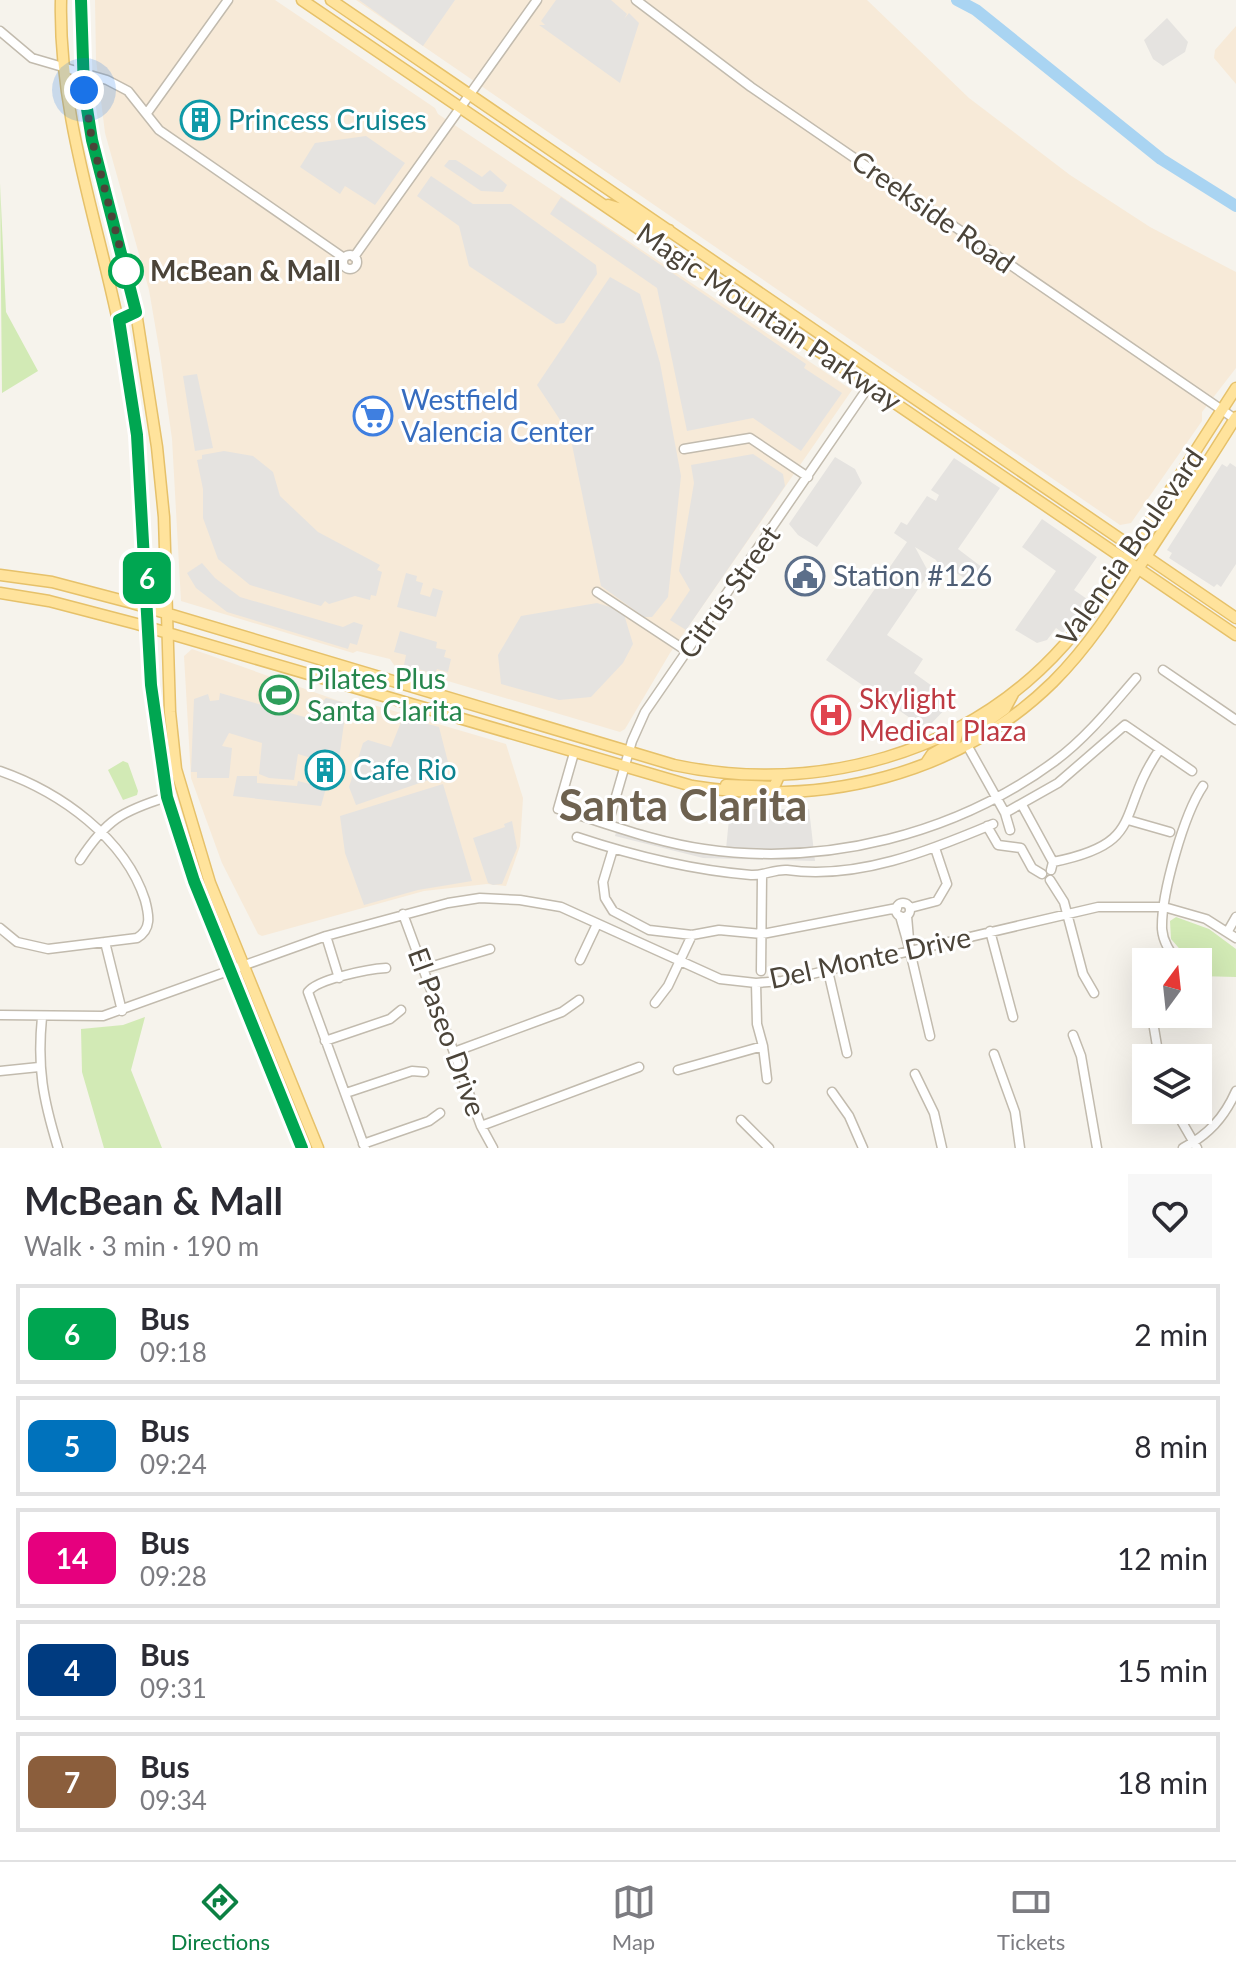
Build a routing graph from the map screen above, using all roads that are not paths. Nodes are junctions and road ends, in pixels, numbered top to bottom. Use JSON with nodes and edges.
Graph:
{"nodes":[{"id":1,"x":61,"y":0,"type":"edge"},
{"id":2,"x":81,"y":0,"type":"edge"},
{"id":3,"x":228,"y":0,"type":"edge"},
{"id":4,"x":302,"y":0,"type":"edge"},
{"id":5,"x":331,"y":0,"type":"edge"},
{"id":6,"x":537,"y":0,"type":"edge"},
{"id":7,"x":636,"y":0,"type":"edge"},
{"id":8,"x":0,"y":31,"type":"edge"},
{"id":9,"x":63,"y":69,"type":"junction"},
{"id":10,"x":83,"y":74,"type":"junction"},
{"id":11,"x":468,"y":95,"type":"junction"},
{"id":12,"x":458,"y":109,"type":"junction"},
{"id":13,"x":147,"y":113,"type":"junction"},
{"id":14,"x":598,"y":202,"type":"junction"},
{"id":15,"x":669,"y":230,"type":"junction"},
{"id":16,"x":878,"y":373,"type":"junction"},
{"id":17,"x":870,"y":386,"type":"junction"},
{"id":18,"x":1236,"y":388,"type":"edge"},
{"id":19,"x":1222,"y":410,"type":"junction"},
{"id":20,"x":1235,"y":418,"type":"edge"},
{"id":21,"x":684,"y":449,"type":"dead end"},
{"id":22,"x":808,"y":477,"type":"junction"},
{"id":23,"x":1134,"y":547,"type":"junction"},
{"id":24,"x":1146,"y":557,"type":"junction"},
{"id":25,"x":1127,"y":558,"type":"junction"},
{"id":26,"x":1139,"y":568,"type":"junction"},
{"id":27,"x":0,"y":575,"type":"edge"},
{"id":28,"x":597,"y":592,"type":"dead end"},
{"id":29,"x":0,"y":593,"type":"edge"},
{"id":30,"x":147,"y":607,"type":"junction"},
{"id":31,"x":167,"y":614,"type":"junction"},
{"id":32,"x":1236,"y":618,"type":"edge"},
{"id":33,"x":148,"y":627,"type":"junction"},
{"id":34,"x":168,"y":633,"type":"junction"},
{"id":35,"x":1236,"y":635,"type":"edge"},
{"id":36,"x":688,"y":652,"type":"junction"},
{"id":37,"x":1163,"y":670,"type":"dead end"},
{"id":38,"x":1136,"y":678,"type":"dead end"},
{"id":39,"x":1014,"y":693,"type":"junction"},
{"id":40,"x":1236,"y":720,"type":"edge"},
{"id":41,"x":959,"y":728,"type":"junction"},
{"id":42,"x":967,"y":745,"type":"junction"},
{"id":43,"x":1160,"y":749,"type":"junction"},
{"id":44,"x":629,"y":752,"type":"junction"},
{"id":45,"x":574,"y":753,"type":"junction"},
{"id":46,"x":925,"y":765,"type":"junction"},
{"id":47,"x":624,"y":767,"type":"junction"},
{"id":48,"x":0,"y":771,"type":"edge"},
{"id":49,"x":1192,"y":771,"type":"dead end"},
{"id":50,"x":779,"y":776,"type":"junction"},
{"id":51,"x":1203,"y":786,"type":"dead end"},
{"id":52,"x":713,"y":789,"type":"junction"},
{"id":53,"x":167,"y":797,"type":"junction"},
{"id":54,"x":996,"y":797,"type":"junction"},
{"id":55,"x":1022,"y":805,"type":"junction"},
{"id":56,"x":1005,"y":813,"type":"junction"},
{"id":57,"x":1128,"y":820,"type":"junction"},
{"id":58,"x":608,"y":824,"type":"junction"},
{"id":59,"x":1010,"y":830,"type":"dead end"},
{"id":60,"x":99,"y":832,"type":"junction"},
{"id":61,"x":1170,"y":832,"type":"dead end"},
{"id":62,"x":577,"y":837,"type":"dead end"},
{"id":63,"x":935,"y":848,"type":"junction"},
{"id":64,"x":613,"y":849,"type":"junction"},
{"id":65,"x":80,"y":860,"type":"dead end"},
{"id":66,"x":1049,"y":871,"type":"junction"},
{"id":67,"x":762,"y":876,"type":"junction"},
{"id":68,"x":1164,"y":907,"type":"junction"},
{"id":69,"x":1065,"y":909,"type":"junction"},
{"id":70,"x":903,"y":912,"type":"junction"},
{"id":71,"x":403,"y":914,"type":"junction"},
{"id":72,"x":1236,"y":917,"type":"edge"},
{"id":73,"x":597,"y":924,"type":"junction"},
{"id":74,"x":0,"y":928,"type":"edge"},
{"id":75,"x":990,"y":931,"type":"junction"},
{"id":76,"x":1228,"y":931,"type":"junction"},
{"id":77,"x":762,"y":934,"type":"junction"},
{"id":78,"x":692,"y":935,"type":"junction"},
{"id":79,"x":326,"y":936,"type":"junction"},
{"id":80,"x":1236,"y":938,"type":"edge"},
{"id":81,"x":105,"y":942,"type":"junction"},
{"id":82,"x":1167,"y":948,"type":"edge"},
{"id":83,"x":490,"y":949,"type":"dead end"},
{"id":84,"x":910,"y":951,"type":"junction"},
{"id":85,"x":580,"y":960,"type":"dead end"},
{"id":86,"x":680,"y":963,"type":"junction"},
{"id":87,"x":244,"y":964,"type":"junction"},
{"id":88,"x":386,"y":968,"type":"dead end"},
{"id":89,"x":232,"y":969,"type":"junction"},
{"id":90,"x":423,"y":969,"type":"junction"},
{"id":91,"x":761,"y":971,"type":"dead end"},
{"id":92,"x":828,"y":971,"type":"junction"},
{"id":93,"x":339,"y":978,"type":"junction"},
{"id":94,"x":756,"y":983,"type":"junction"},
{"id":95,"x":1094,"y":993,"type":"dead end"},
{"id":96,"x":579,"y":1000,"type":"dead end"},
{"id":97,"x":655,"y":1003,"type":"dead end"},
{"id":98,"x":401,"y":1010,"type":"dead end"},
{"id":99,"x":122,"y":1011,"type":"junction"},
{"id":100,"x":0,"y":1015,"type":"edge"},
{"id":101,"x":42,"y":1017,"type":"junction"},
{"id":102,"x":1013,"y":1017,"type":"dead end"},
{"id":103,"x":1073,"y":1035,"type":"dead end"},
{"id":104,"x":930,"y":1036,"type":"dead end"},
{"id":105,"x":325,"y":1041,"type":"junction"},
{"id":106,"x":763,"y":1046,"type":"junction"},
{"id":107,"x":454,"y":1052,"type":"junction"},
{"id":108,"x":847,"y":1053,"type":"dead end"},
{"id":109,"x":994,"y":1054,"type":"dead end"},
{"id":110,"x":39,"y":1067,"type":"junction"},
{"id":111,"x":639,"y":1067,"type":"dead end"},
{"id":112,"x":678,"y":1070,"type":"dead end"},
{"id":113,"x":0,"y":1071,"type":"edge"},
{"id":114,"x":424,"y":1072,"type":"dead end"},
{"id":115,"x":915,"y":1074,"type":"dead end"},
{"id":116,"x":767,"y":1079,"type":"dead end"},
{"id":117,"x":1236,"y":1091,"type":"edge"},
{"id":118,"x":832,"y":1092,"type":"dead end"},
{"id":119,"x":346,"y":1093,"type":"junction"},
{"id":120,"x":440,"y":1113,"type":"dead end"},
{"id":121,"x":741,"y":1120,"type":"dead end"},
{"id":122,"x":1183,"y":1124,"type":"edge"},
{"id":123,"x":481,"y":1126,"type":"junction"},
{"id":124,"x":1196,"y":1145,"type":"edge"},
{"id":125,"x":364,"y":1146,"type":"edge"},
{"id":126,"x":58,"y":1148,"type":"edge"},
{"id":127,"x":302,"y":1148,"type":"edge"},
{"id":128,"x":318,"y":1148,"type":"edge"},
{"id":129,"x":493,"y":1148,"type":"edge"},
{"id":130,"x":769,"y":1148,"type":"edge"},
{"id":131,"x":863,"y":1148,"type":"edge"},
{"id":132,"x":942,"y":1148,"type":"edge"},
{"id":133,"x":1020,"y":1148,"type":"edge"},
{"id":134,"x":1097,"y":1148,"type":"edge"},
{"id":135,"x":1183,"y":1148,"type":"edge"}],
"edges":[{"from":1,"to":9,"type":"main road"},
{"from":2,"to":10,"type":"main road"},
{"from":3,"to":13,"type":"street"},
{"from":4,"to":12,"type":"main road","name":"Magic Mountain Parkway"},
{"from":5,"to":11,"type":"main road","name":"Magic Mountain Parkway"},
{"from":6,"to":11,"type":"street"},
{"from":7,"to":19,"type":"street","name":"Creekside Road"},
{"from":8,"to":9,"type":"street"},
{"from":9,"to":10,"type":"street"},
{"from":9,"to":30,"type":"main road"},
{"from":10,"to":13,"type":"street"},
{"from":10,"to":31,"type":"main road"},
{"from":11,"to":12,"type":"street"},
{"from":11,"to":15,"type":"main road","name":"Magic Mountain Parkway"},
{"from":12,"to":13,"type":"street"},
{"from":12,"to":14,"type":"main road","name":"Magic Mountain Parkway"},
{"from":14,"to":15,"type":"main road"},
{"from":14,"to":17,"type":"main road","name":"Magic Mountain Parkway"},
{"from":15,"to":16,"type":"main road","name":"Magic Mountain Parkway"},
{"from":16,"to":17,"type":"street","name":"Citrus Street"},
{"from":16,"to":23,"type":"main road","name":"Magic Mountain Parkway"},
{"from":17,"to":22,"type":"street","name":"Citrus Street"},
{"from":17,"to":25,"type":"main road","name":"Magic Mountain Parkway"},
{"from":18,"to":19,"type":"main road","name":"Valencia Boulevard"},
{"from":19,"to":20,"type":"street","name":"Creekside Road"},
{"from":19,"to":23,"type":"main road","name":"Valencia Boulevard"},
{"from":20,"to":24,"type":"main road","name":"Valencia Boulevard"},
{"from":21,"to":22,"type":"street"},
{"from":22,"to":36,"type":"street","name":"Citrus Street"},
{"from":23,"to":24,"type":"main road","name":"Magic Mountain Parkway"},
{"from":23,"to":25,"type":"main road","name":"Valencia Boulevard"},
{"from":24,"to":26,"type":"main road","name":"Valencia Boulevard"},
{"from":24,"to":32,"type":"main road","name":"Magic Mountain Parkway"},
{"from":25,"to":26,"type":"main road","name":"Magic Mountain Parkway"},
{"from":25,"to":39,"type":"main road","name":"Valencia Boulevard"},
{"from":26,"to":35,"type":"main road","name":"Magic Mountain Parkway"},
{"from":26,"to":42,"type":"main road","name":"Valencia Boulevard"},
{"from":27,"to":30,"type":"main road","name":"Valencia Boulevard"},
{"from":28,"to":36,"type":"street"},
{"from":29,"to":33,"type":"main road","name":"Valencia Boulevard"},
{"from":30,"to":31,"type":"main road","name":"Valencia Boulevard"},
{"from":30,"to":33,"type":"main road"},
{"from":31,"to":34,"type":"main road"},
{"from":31,"to":44,"type":"main road","name":"Valencia Boulevard"},
{"from":33,"to":34,"type":"main road","name":"Valencia Boulevard"},
{"from":33,"to":53,"type":"main road"},
{"from":34,"to":45,"type":"main road","name":"Valencia Boulevard"},
{"from":34,"to":87,"type":"main road"},
{"from":36,"to":44,"type":"street","name":"Citrus Street"},
{"from":37,"to":40,"type":"street"},
{"from":38,"to":54,"type":"street"},
{"from":39,"to":41,"type":"main road","name":"Valencia Boulevard"},
{"from":39,"to":42,"type":"main road"},
{"from":41,"to":46,"type":"main road"},
{"from":41,"to":50,"type":"main road","name":"Valencia Boulevard"},
{"from":42,"to":46,"type":"main road","name":"Valencia Boulevard"},
{"from":42,"to":54,"type":"street"},
{"from":43,"to":49,"type":"street"},
{"from":43,"to":55,"type":"street"},
{"from":43,"to":57,"type":"street"},
{"from":44,"to":47,"type":"street","name":"Citrus Street"},
{"from":44,"to":50,"type":"main road","name":"Valencia Boulevard"},
{"from":45,"to":47,"type":"main road","name":"Valencia Boulevard"},
{"from":45,"to":58,"type":"street"},
{"from":46,"to":52,"type":"main road","name":"Valencia Boulevard"},
{"from":47,"to":52,"type":"main road","name":"Valencia Boulevard"},
{"from":47,"to":58,"type":"street","name":"Citrus Street"},
{"from":48,"to":60,"type":"street"},
{"from":50,"to":52,"type":"main road"},
{"from":51,"to":68,"type":"street"},
{"from":53,"to":60,"type":"street"},
{"from":53,"to":89,"type":"main road"},
{"from":54,"to":56,"type":"street"},
{"from":54,"to":58,"type":"street"},
{"from":55,"to":56,"type":"street"},
{"from":55,"to":66,"type":"street"},
{"from":56,"to":59,"type":"street"},
{"from":57,"to":61,"type":"street"},
{"from":57,"to":66,"type":"street"},
{"from":60,"to":65,"type":"street"},
{"from":60,"to":81,"type":"street"},
{"from":62,"to":64,"type":"street"},
{"from":63,"to":66,"type":"street"},
{"from":63,"to":67,"type":"street"},
{"from":63,"to":70,"type":"street"},
{"from":64,"to":67,"type":"street"},
{"from":64,"to":78,"type":"street"},
{"from":66,"to":69,"type":"street"},
{"from":67,"to":77,"type":"street"},
{"from":68,"to":69,"type":"street","name":"Del Monte Drive"},
{"from":68,"to":76,"type":"street","name":"Del Monte Drive"},
{"from":68,"to":82,"type":"street"},
{"from":69,"to":75,"type":"street","name":"Del Monte Drive"},
{"from":69,"to":95,"type":"street"},
{"from":70,"to":77,"type":"street"},
{"from":70,"to":84,"type":"street"},
{"from":71,"to":73,"type":"street","name":"Del Monte Drive"},
{"from":71,"to":79,"type":"street","name":"Del Monte Drive"},
{"from":71,"to":90,"type":"street","name":"El Paseo Drive"},
{"from":72,"to":76,"type":"street"},
{"from":73,"to":85,"type":"street"},
{"from":73,"to":86,"type":"street","name":"Del Monte Drive"},
{"from":74,"to":81,"type":"street"},
{"from":75,"to":84,"type":"street","name":"Del Monte Drive"},
{"from":75,"to":102,"type":"street"},
{"from":76,"to":80,"type":"street","name":"Del Monte Drive"},
{"from":77,"to":78,"type":"street"},
{"from":77,"to":91,"type":"street"},
{"from":78,"to":86,"type":"street"},
{"from":79,"to":87,"type":"street","name":"Del Monte Drive"},
{"from":79,"to":93,"type":"street"},
{"from":81,"to":99,"type":"street"},
{"from":83,"to":90,"type":"street"},
{"from":84,"to":92,"type":"street","name":"Del Monte Drive"},
{"from":84,"to":104,"type":"street"},
{"from":86,"to":94,"type":"street","name":"Del Monte Drive"},
{"from":86,"to":97,"type":"street"},
{"from":87,"to":89,"type":"street","name":"Del Monte Drive"},
{"from":87,"to":128,"type":"main road"},
{"from":88,"to":93,"type":"street"},
{"from":89,"to":99,"type":"street","name":"Del Monte Drive"},
{"from":89,"to":127,"type":"main road"},
{"from":90,"to":107,"type":"street","name":"El Paseo Drive"},
{"from":92,"to":94,"type":"street","name":"Del Monte Drive"},
{"from":92,"to":108,"type":"street"},
{"from":93,"to":105,"type":"street"},
{"from":94,"to":106,"type":"street"},
{"from":96,"to":107,"type":"street"},
{"from":98,"to":105,"type":"street"},
{"from":99,"to":101,"type":"street","name":"Del Monte Drive"},
{"from":100,"to":101,"type":"street","name":"Del Monte Drive"},
{"from":101,"to":110,"type":"street"},
{"from":103,"to":134,"type":"street"},
{"from":105,"to":119,"type":"street"},
{"from":106,"to":112,"type":"street"},
{"from":106,"to":116,"type":"street"},
{"from":107,"to":123,"type":"street","name":"El Paseo Drive"},
{"from":109,"to":133,"type":"street"},
{"from":110,"to":113,"type":"street"},
{"from":110,"to":126,"type":"street"},
{"from":111,"to":123,"type":"street"},
{"from":114,"to":119,"type":"street"},
{"from":115,"to":132,"type":"street"},
{"from":117,"to":124,"type":"street"},
{"from":118,"to":131,"type":"street"},
{"from":119,"to":125,"type":"street"},
{"from":120,"to":125,"type":"street"},
{"from":121,"to":130,"type":"street"},
{"from":122,"to":124,"type":"street"},
{"from":123,"to":129,"type":"street","name":"El Paseo Drive"},
{"from":124,"to":135,"type":"street"}]}
